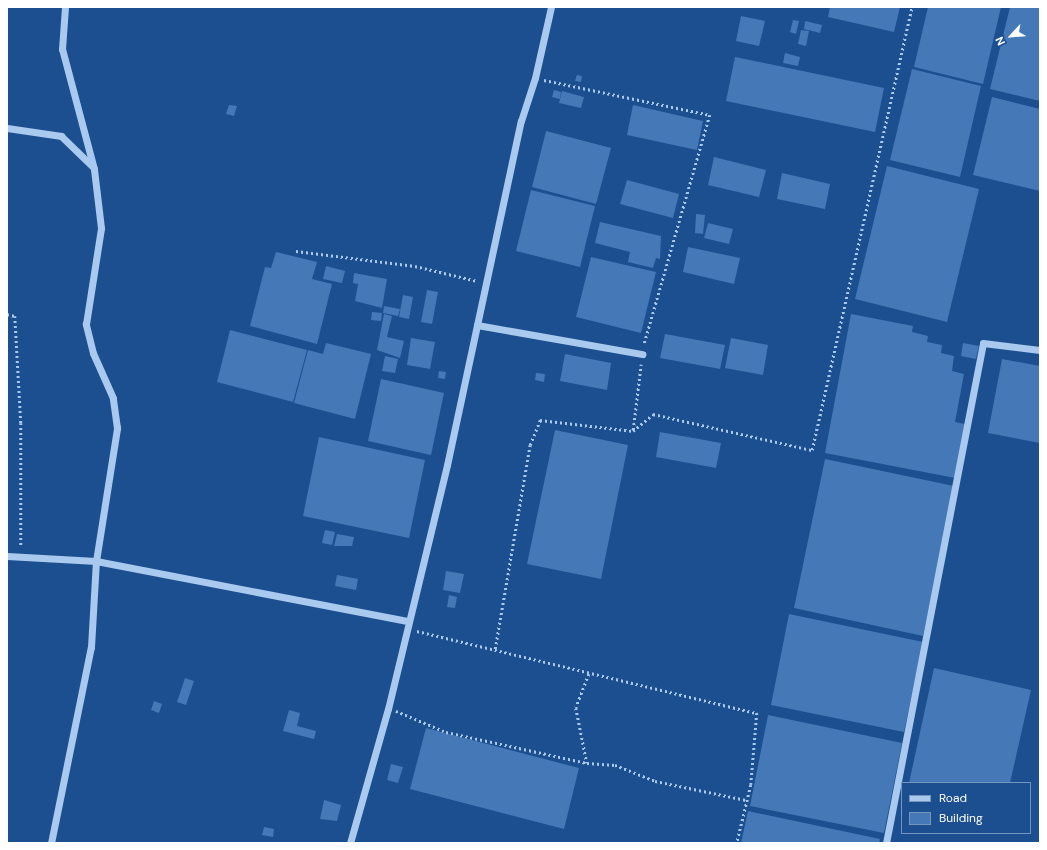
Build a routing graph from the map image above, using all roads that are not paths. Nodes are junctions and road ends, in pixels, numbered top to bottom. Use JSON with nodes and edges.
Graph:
{"nodes":[{"id":1,"x":65,"y":7,"type":"edge"},
{"id":2,"x":551,"y":7,"type":"edge"},
{"id":3,"x":7,"y":128,"type":"edge"},
{"id":4,"x":94,"y":169,"type":"junction"},
{"id":5,"x":477,"y":325,"type":"junction"},
{"id":6,"x":1040,"y":350,"type":"edge"},
{"id":7,"x":642,"y":354,"type":"road end"},
{"id":8,"x":7,"y":556,"type":"edge"},
{"id":9,"x":96,"y":561,"type":"junction"},
{"id":10,"x":406,"y":625,"type":"junction"},
{"id":11,"x":51,"y":843,"type":"edge"},
{"id":12,"x":350,"y":843,"type":"edge"},
{"id":13,"x":886,"y":843,"type":"edge"}],
"edges":[{"from":1,"to":4,"type":"street"},
{"from":2,"to":5,"type":"street"},
{"from":3,"to":4,"type":"street"},
{"from":4,"to":9,"type":"street"},
{"from":5,"to":7,"type":"street"},
{"from":5,"to":10,"type":"street"},
{"from":6,"to":13,"type":"street"},
{"from":8,"to":9,"type":"street"},
{"from":9,"to":10,"type":"street"},
{"from":9,"to":11,"type":"street"},
{"from":10,"to":12,"type":"street"}]}
